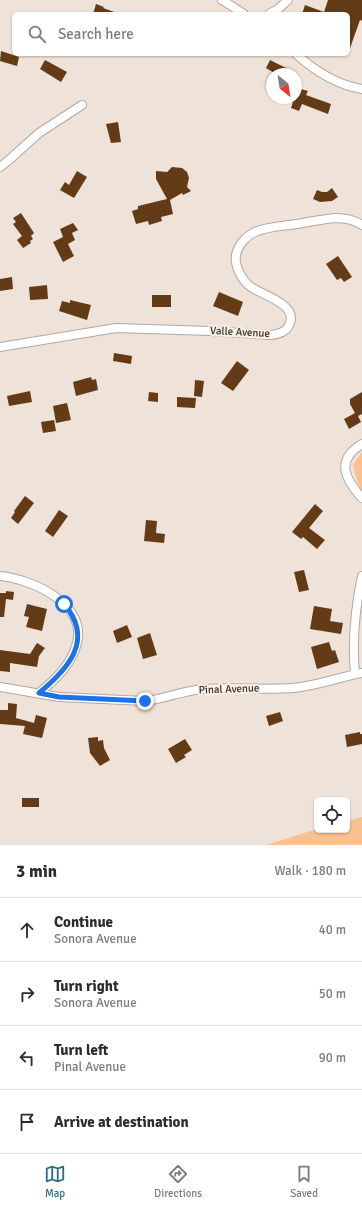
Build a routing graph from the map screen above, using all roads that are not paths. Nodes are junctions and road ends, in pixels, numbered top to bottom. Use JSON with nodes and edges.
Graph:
{"nodes":[{"id":1,"x":222,"y":0,"type":"edge"},
{"id":2,"x":288,"y":0,"type":"edge"},
{"id":3,"x":241,"y":12,"type":"edge"},
{"id":4,"x":273,"y":12,"type":"edge"},
{"id":5,"x":298,"y":56,"type":"edge"},
{"id":6,"x":362,"y":89,"type":"edge"},
{"id":7,"x":82,"y":105,"type":"dead end"},
{"id":8,"x":0,"y":167,"type":"edge"},
{"id":9,"x":362,"y":225,"type":"edge"},
{"id":10,"x":0,"y":348,"type":"edge"},
{"id":11,"x":362,"y":444,"type":"edge"},
{"id":12,"x":362,"y":498,"type":"edge"},
{"id":13,"x":0,"y":576,"type":"edge"},
{"id":14,"x":362,"y":576,"type":"edge"},
{"id":15,"x":358,"y":673,"type":"edge"},
{"id":16,"x":0,"y":687,"type":"edge"},
{"id":17,"x":39,"y":693,"type":"junction"}],
"edges":[{"from":1,"to":3,"type":"street"},
{"from":2,"to":4,"type":"street"},
{"from":5,"to":6,"type":"street"},
{"from":7,"to":8,"type":"street"},
{"from":9,"to":10,"type":"street","name":"Valle Avenue"},
{"from":11,"to":12,"type":"street"},
{"from":13,"to":17,"type":"street"},
{"from":14,"to":15,"type":"street"},
{"from":15,"to":17,"type":"street","name":"Pinal Avenue"},
{"from":16,"to":17,"type":"street","name":"Pinal Avenue"}]}
